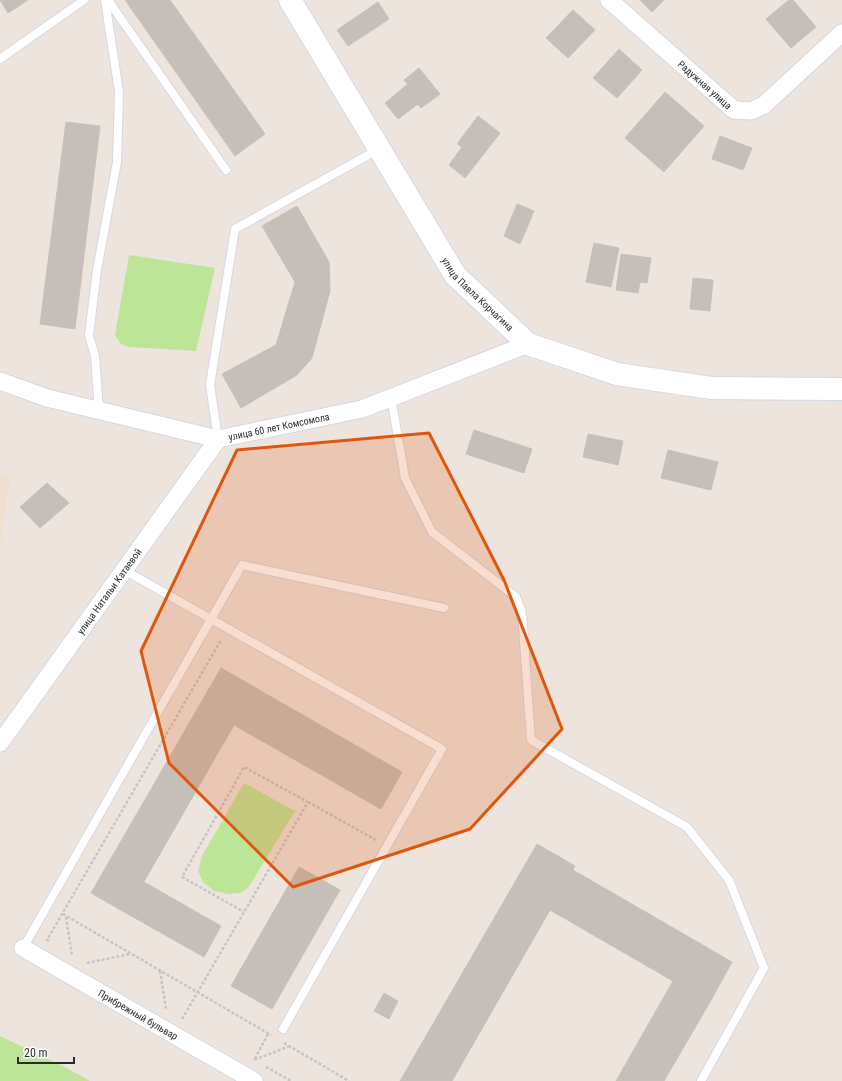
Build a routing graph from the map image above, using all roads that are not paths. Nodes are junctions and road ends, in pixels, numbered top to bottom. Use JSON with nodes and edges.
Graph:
{"nodes":[{"id":1,"x":84,"y":0,"type":"edge"},
{"id":2,"x":107,"y":0,"type":"edge"},
{"id":3,"x":290,"y":0,"type":"edge"},
{"id":4,"x":610,"y":0,"type":"edge"},
{"id":5,"x":842,"y":33,"type":"edge"},
{"id":6,"x":0,"y":59,"type":"edge"},
{"id":7,"x":379,"y":149,"type":"junction"},
{"id":8,"x":226,"y":170,"type":"dead end"},
{"id":9,"x":528,"y":344,"type":"junction"},
{"id":10,"x":0,"y":381,"type":"edge"},
{"id":11,"x":842,"y":389,"type":"edge"},
{"id":12,"x":391,"y":397,"type":"junction"},
{"id":13,"x":99,"y":410,"type":"junction"},
{"id":14,"x":218,"y":439,"type":"junction"},
{"id":15,"x":124,"y":570,"type":"junction"},
{"id":16,"x":444,"y":608,"type":"dead end"},
{"id":17,"x":212,"y":620,"type":"junction"},
{"id":18,"x":0,"y":743,"type":"edge"},
{"id":19,"x":23,"y":948,"type":"joint"},
{"id":20,"x":283,"y":1029,"type":"dead end"},
{"id":21,"x":254,"y":1081,"type":"edge"},
{"id":22,"x":701,"y":1081,"type":"edge"}],
"edges":[{"from":1,"to":6,"type":"lane"},
{"from":2,"to":8,"type":"lane"},
{"from":2,"to":13,"type":"lane"},
{"from":3,"to":7,"type":"main road","name":"улица Павла Корчагина"},
{"from":4,"to":5,"type":"street","name":"Радужная улица"},
{"from":7,"to":9,"type":"main road","name":"улица Павла Корчагина"},
{"from":7,"to":14,"type":"lane"},
{"from":9,"to":11,"type":"main road","name":"улица Павла Корчагина"},
{"from":9,"to":12,"type":"street","name":"улица 60 лет Комсомола"},
{"from":10,"to":13,"type":"street","name":"улица 60 лет Комсомола"},
{"from":12,"to":14,"type":"street","name":"улица 60 лет Комсомола"},
{"from":12,"to":22,"type":"lane"},
{"from":13,"to":14,"type":"street","name":"улица 60 лет Комсомола"},
{"from":14,"to":15,"type":"street","name":"улица Натальи Катаевой"},
{"from":15,"to":17,"type":"lane"},
{"from":15,"to":18,"type":"street","name":"улица Натальи Катаевой"},
{"from":16,"to":17,"type":"lane"},
{"from":17,"to":19,"type":"lane"},
{"from":17,"to":20,"type":"lane"},
{"from":19,"to":21,"type":"street","name":"Прибрежный бульвар"}]}
